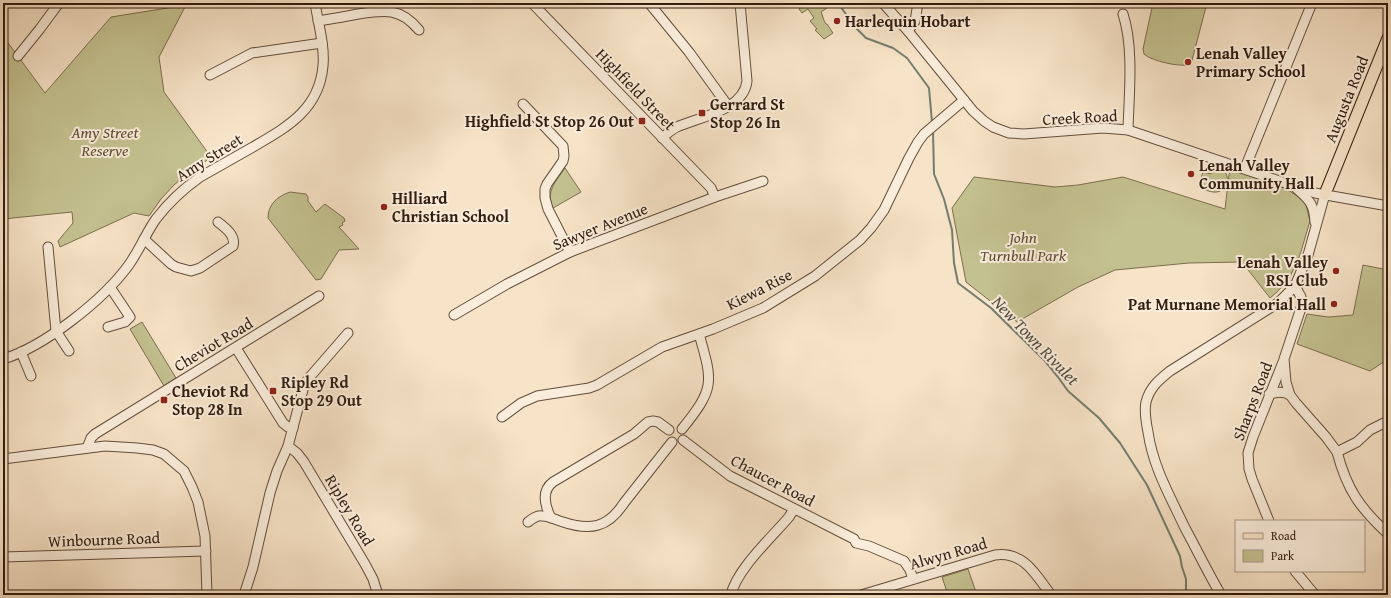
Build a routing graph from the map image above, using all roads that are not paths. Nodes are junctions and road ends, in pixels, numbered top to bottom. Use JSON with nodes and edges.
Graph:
{"nodes":[{"id":1,"x":59,"y":3,"type":"edge"},
{"id":2,"x":315,"y":3,"type":"edge"},
{"id":3,"x":532,"y":3,"type":"edge"},
{"id":4,"x":649,"y":3,"type":"edge"},
{"id":5,"x":740,"y":3,"type":"edge"},
{"id":6,"x":883,"y":3,"type":"edge"},
{"id":7,"x":918,"y":3,"type":"edge"},
{"id":8,"x":1312,"y":3,"type":"edge"},
{"id":9,"x":1123,"y":14,"type":"dead end"},
{"id":10,"x":318,"y":21,"type":"junction"},
{"id":11,"x":419,"y":30,"type":"dead end"},
{"id":12,"x":908,"y":31,"type":"junction"},
{"id":13,"x":1388,"y":38,"type":"edge"},
{"id":14,"x":322,"y":43,"type":"junction"},
{"id":15,"x":18,"y":56,"type":"dead end"},
{"id":16,"x":210,"y":75,"type":"dead end"},
{"id":17,"x":964,"y":100,"type":"junction"},
{"id":18,"x":523,"y":104,"type":"dead end"},
{"id":19,"x":728,"y":106,"type":"junction"},
{"id":20,"x":1128,"y":130,"type":"junction"},
{"id":21,"x":662,"y":138,"type":"junction"},
{"id":22,"x":1245,"y":168,"type":"junction"},
{"id":23,"x":763,"y":181,"type":"dead end"},
{"id":24,"x":1293,"y":184,"type":"junction"},
{"id":25,"x":1325,"y":194,"type":"junction"},
{"id":26,"x":715,"y":197,"type":"junction"},
{"id":27,"x":1388,"y":206,"type":"edge"},
{"id":28,"x":218,"y":222,"type":"dead end"},
{"id":29,"x":1315,"y":227,"type":"junction"},
{"id":30,"x":144,"y":239,"type":"junction"},
{"id":31,"x":48,"y":247,"type":"dead end"},
{"id":32,"x":570,"y":252,"type":"junction"},
{"id":33,"x":1295,"y":286,"type":"junction"},
{"id":34,"x":110,"y":287,"type":"junction"},
{"id":35,"x":319,"y":296,"type":"dead end"},
{"id":36,"x":454,"y":314,"type":"dead end"},
{"id":37,"x":108,"y":327,"type":"dead end"},
{"id":38,"x":56,"y":331,"type":"junction"},
{"id":39,"x":348,"y":333,"type":"dead end"},
{"id":40,"x":699,"y":334,"type":"junction"},
{"id":41,"x":236,"y":348,"type":"junction"},
{"id":42,"x":69,"y":351,"type":"dead end"},
{"id":43,"x":21,"y":352,"type":"junction"},
{"id":44,"x":3,"y":359,"type":"edge"},
{"id":45,"x":1284,"y":359,"type":"junction"},
{"id":46,"x":31,"y":376,"type":"dead end"},
{"id":47,"x":1269,"y":394,"type":"junction"},
{"id":48,"x":1290,"y":395,"type":"junction"},
{"id":49,"x":502,"y":417,"type":"dead end"},
{"id":50,"x":1388,"y":421,"type":"edge"},
{"id":51,"x":293,"y":428,"type":"junction"},
{"id":52,"x":682,"y":429,"type":"junction"},
{"id":53,"x":669,"y":430,"type":"junction"},
{"id":54,"x":683,"y":440,"type":"junction"},
{"id":55,"x":672,"y":442,"type":"junction"},
{"id":56,"x":288,"y":446,"type":"junction"},
{"id":57,"x":87,"y":448,"type":"junction"},
{"id":58,"x":1337,"y":452,"type":"junction"},
{"id":59,"x":3,"y":459,"type":"edge"},
{"id":60,"x":794,"y":509,"type":"junction"},
{"id":61,"x":551,"y":518,"type":"junction"},
{"id":62,"x":1269,"y":520,"type":"edge"},
{"id":63,"x":528,"y":522,"type":"dead end"},
{"id":64,"x":1388,"y":534,"type":"edge"},
{"id":65,"x":206,"y":551,"type":"junction"},
{"id":66,"x":3,"y":558,"type":"edge"},
{"id":67,"x":1296,"y":572,"type":"edge"},
{"id":68,"x":913,"y":579,"type":"junction"},
{"id":69,"x":207,"y":595,"type":"edge"},
{"id":70,"x":244,"y":595,"type":"edge"},
{"id":71,"x":378,"y":595,"type":"edge"},
{"id":72,"x":731,"y":595,"type":"edge"},
{"id":73,"x":861,"y":595,"type":"edge"},
{"id":74,"x":1051,"y":595,"type":"edge"},
{"id":75,"x":1221,"y":595,"type":"edge"},
{"id":76,"x":1314,"y":595,"type":"edge"}],
"edges":[{"from":1,"to":15,"type":"street"},
{"from":2,"to":10,"type":"street","name":"Amy Street"},
{"from":3,"to":21,"type":"street","name":"Highfield Street"},
{"from":4,"to":19,"type":"street"},
{"from":5,"to":19,"type":"street"},
{"from":6,"to":12,"type":"street","name":"Creek Road"},
{"from":7,"to":12,"type":"street"},
{"from":8,"to":22,"type":"street"},
{"from":9,"to":20,"type":"street"},
{"from":10,"to":11,"type":"street"},
{"from":10,"to":14,"type":"street","name":"Amy Street"},
{"from":12,"to":17,"type":"street","name":"Creek Road"},
{"from":13,"to":25,"type":"main road","name":"Augusta Road"},
{"from":14,"to":16,"type":"street"},
{"from":14,"to":30,"type":"street","name":"Amy Street"},
{"from":17,"to":20,"type":"street","name":"Creek Road"},
{"from":17,"to":40,"type":"street","name":"Kiewa Rise"},
{"from":18,"to":32,"type":"street"},
{"from":19,"to":21,"type":"street"},
{"from":20,"to":22,"type":"street","name":"Creek Road"},
{"from":21,"to":26,"type":"street","name":"Highfield Street"},
{"from":22,"to":24,"type":"street","name":"Creek Road"},
{"from":23,"to":26,"type":"street","name":"Sawyer Avenue"},
{"from":24,"to":25,"type":"street","name":"Creek Road"},
{"from":24,"to":29,"type":"street"},
{"from":25,"to":27,"type":"street","name":"Creek Road"},
{"from":25,"to":29,"type":"street"},
{"from":26,"to":32,"type":"street","name":"Sawyer Avenue"},
{"from":28,"to":30,"type":"street"},
{"from":29,"to":33,"type":"street"},
{"from":30,"to":34,"type":"street","name":"Amy Street"},
{"from":31,"to":38,"type":"street"},
{"from":32,"to":36,"type":"street","name":"Sawyer Avenue"},
{"from":33,"to":45,"type":"street","name":"Sharps Road"},
{"from":33,"to":75,"type":"street"},
{"from":34,"to":37,"type":"street"},
{"from":34,"to":38,"type":"street","name":"Amy Street"},
{"from":35,"to":41,"type":"street","name":"Cheviot Road"},
{"from":38,"to":42,"type":"street"},
{"from":38,"to":43,"type":"street","name":"Amy Street"},
{"from":39,"to":51,"type":"street"},
{"from":40,"to":49,"type":"street","name":"Kiewa Rise"},
{"from":40,"to":52,"type":"street"},
{"from":41,"to":51,"type":"street"},
{"from":41,"to":57,"type":"street","name":"Cheviot Road"},
{"from":43,"to":44,"type":"street","name":"Amy Street"},
{"from":43,"to":46,"type":"street"},
{"from":45,"to":47,"type":"street","name":"Sharps Road"},
{"from":45,"to":48,"type":"street"},
{"from":47,"to":48,"type":"street"},
{"from":47,"to":62,"type":"street","name":"Sharps Road"},
{"from":48,"to":58,"type":"street"},
{"from":50,"to":58,"type":"street"},
{"from":51,"to":56,"type":"street"},
{"from":52,"to":53,"type":"street"},
{"from":52,"to":54,"type":"street"},
{"from":53,"to":55,"type":"street"},
{"from":53,"to":61,"type":"street"},
{"from":54,"to":55,"type":"street"},
{"from":54,"to":60,"type":"street","name":"Chaucer Road"},
{"from":55,"to":61,"type":"street"},
{"from":56,"to":70,"type":"street"},
{"from":56,"to":71,"type":"street","name":"Ripley Road"},
{"from":57,"to":59,"type":"street"},
{"from":57,"to":65,"type":"street"},
{"from":58,"to":64,"type":"street"},
{"from":60,"to":68,"type":"street","name":"Chaucer Road"},
{"from":60,"to":72,"type":"street"},
{"from":61,"to":63,"type":"street"},
{"from":65,"to":66,"type":"street","name":"Winbourne Road"},
{"from":65,"to":69,"type":"street"},
{"from":67,"to":76,"type":"street"},
{"from":68,"to":73,"type":"street","name":"Alwyn Road"},
{"from":68,"to":74,"type":"street","name":"Alwyn Road"}]}
